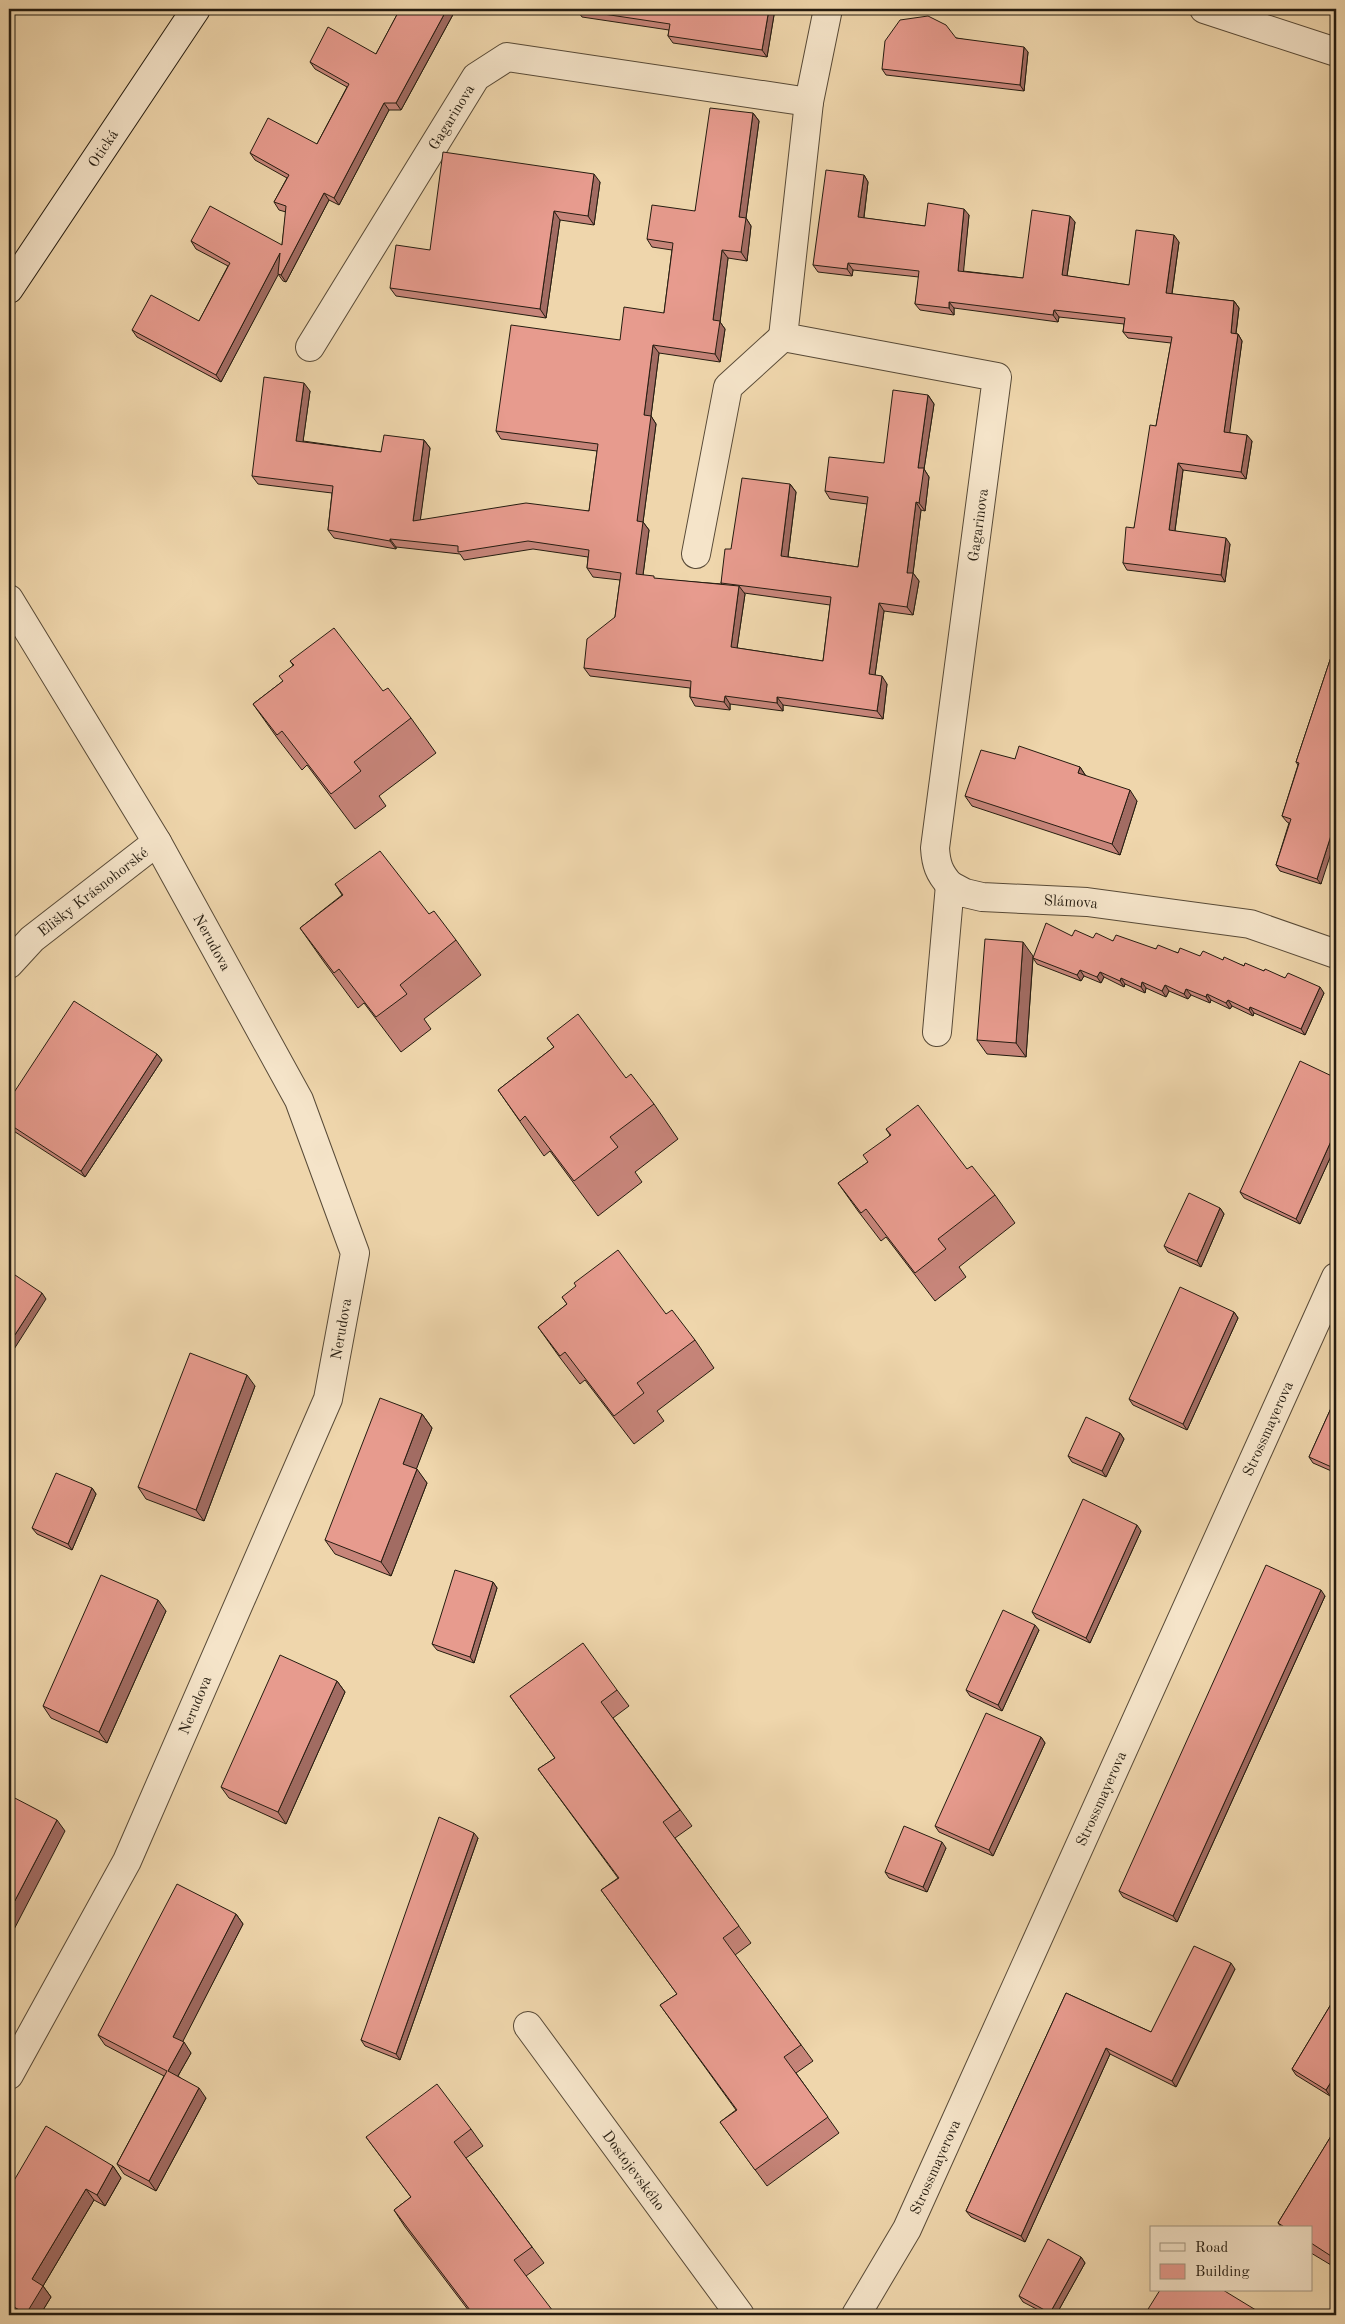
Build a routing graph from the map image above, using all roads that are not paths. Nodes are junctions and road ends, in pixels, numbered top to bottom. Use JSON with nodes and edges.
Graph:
{"nodes":[{"id":1,"x":196,"y":9,"type":"edge"},
{"id":2,"x":828,"y":9,"type":"edge"},
{"id":3,"x":1204,"y":9,"type":"edge"},
{"id":4,"x":1336,"y":52,"type":"edge"},
{"id":5,"x":809,"y":102,"type":"junction"},
{"id":6,"x":9,"y":289,"type":"edge"},
{"id":7,"x":783,"y":337,"type":"junction"},
{"id":8,"x":310,"y":347,"type":"dead end"},
{"id":9,"x":696,"y":554,"type":"dead end"},
{"id":10,"x":9,"y":598,"type":"edge"},
{"id":11,"x":157,"y":842,"type":"junction"},
{"id":12,"x":950,"y":885,"type":"junction"},
{"id":13,"x":1336,"y":954,"type":"edge"},
{"id":14,"x":9,"y":964,"type":"edge"},
{"id":15,"x":937,"y":1032,"type":"dead end"},
{"id":16,"x":1336,"y":1277,"type":"edge"},
{"id":17,"x":528,"y":2026,"type":"dead end"},
{"id":18,"x":9,"y":2075,"type":"edge"},
{"id":19,"x":740,"y":2315,"type":"edge"},
{"id":20,"x":856,"y":2315,"type":"edge"}],
"edges":[{"from":1,"to":6,"type":"street","name":"Otická"},
{"from":2,"to":5,"type":"street"},
{"from":3,"to":4,"type":"street"},
{"from":5,"to":7,"type":"street"},
{"from":5,"to":8,"type":"street","name":"Gagarinova"},
{"from":7,"to":9,"type":"street"},
{"from":7,"to":12,"type":"street","name":"Gagarinova"},
{"from":10,"to":11,"type":"street","name":"Nerudova"},
{"from":11,"to":14,"type":"street","name":"Elišky Krásnohorské"},
{"from":11,"to":18,"type":"street","name":"Nerudova"},
{"from":12,"to":13,"type":"street","name":"Slámova"},
{"from":12,"to":15,"type":"street"},
{"from":16,"to":20,"type":"street","name":"Strossmayerova"},
{"from":17,"to":19,"type":"street","name":"Dostojevského"}]}
